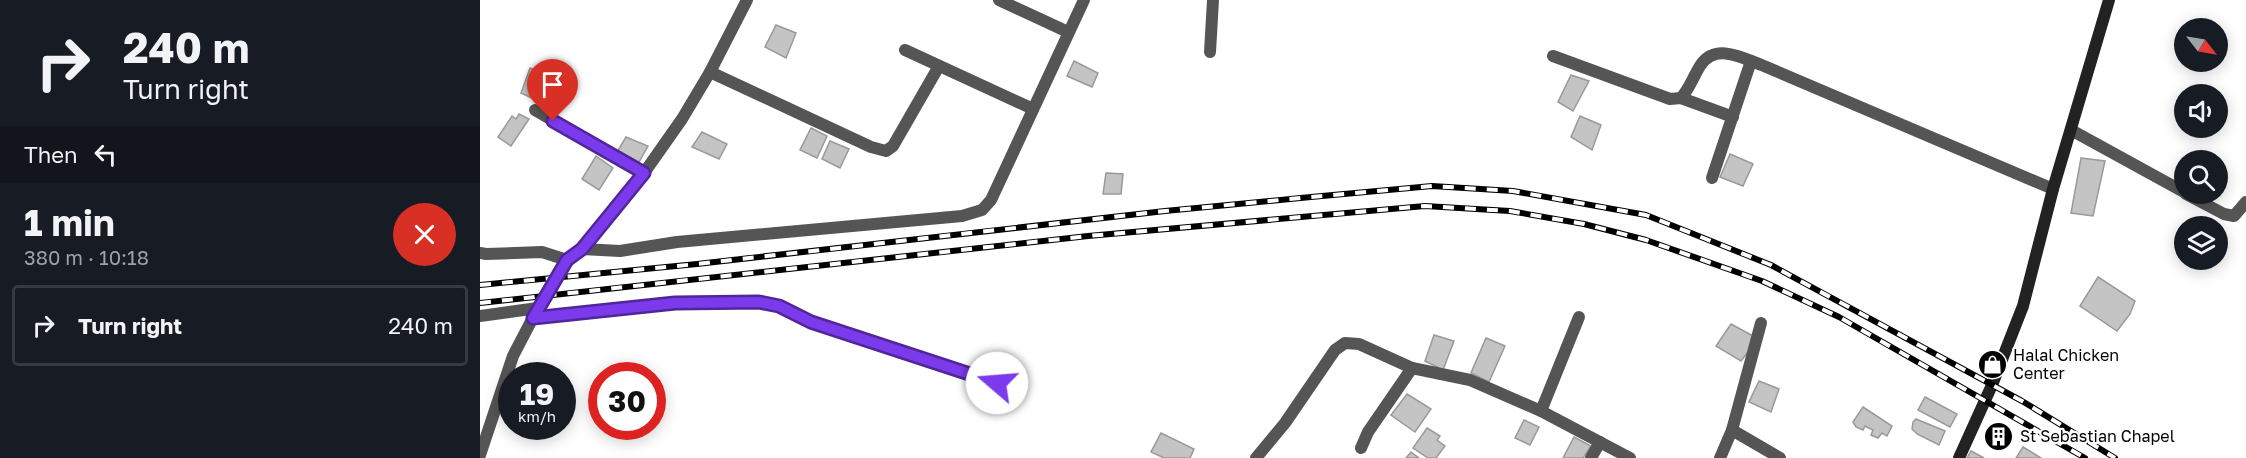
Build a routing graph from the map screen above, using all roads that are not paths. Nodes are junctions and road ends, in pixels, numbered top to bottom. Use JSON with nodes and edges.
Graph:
{"nodes":[{"id":1,"x":747,"y":0,"type":"edge"},
{"id":2,"x":999,"y":0,"type":"edge"},
{"id":3,"x":1084,"y":0,"type":"edge"},
{"id":4,"x":1212,"y":0,"type":"edge"},
{"id":5,"x":2109,"y":0,"type":"edge"},
{"id":6,"x":1068,"y":32,"type":"junction"},
{"id":7,"x":905,"y":50,"type":"dead end"},
{"id":8,"x":1210,"y":51,"type":"dead end"},
{"id":9,"x":1553,"y":56,"type":"dead end"},
{"id":10,"x":1751,"y":61,"type":"junction"},
{"id":11,"x":939,"y":66,"type":"junction"},
{"id":12,"x":711,"y":72,"type":"junction"},
{"id":13,"x":1681,"y":98,"type":"junction"},
{"id":14,"x":1033,"y":109,"type":"junction"},
{"id":15,"x":535,"y":110,"type":"dead end"},
{"id":16,"x":1733,"y":117,"type":"junction"},
{"id":17,"x":2071,"y":130,"type":"junction"},
{"id":18,"x":644,"y":173,"type":"junction"},
{"id":19,"x":1712,"y":178,"type":"dead end"},
{"id":20,"x":2174,"y":187,"type":"edge"},
{"id":21,"x":2053,"y":189,"type":"junction"},
{"id":22,"x":2246,"y":202,"type":"edge"},
{"id":23,"x":2205,"y":204,"type":"edge"},
{"id":24,"x":2234,"y":216,"type":"junction"},
{"id":25,"x":2246,"y":223,"type":"edge"},
{"id":26,"x":582,"y":249,"type":"junction"},
{"id":27,"x":480,"y":253,"type":"edge"},
{"id":28,"x":567,"y":260,"type":"junction"},
{"id":29,"x":536,"y":313,"type":"junction"},
{"id":30,"x":480,"y":316,"type":"edge"},
{"id":31,"x":1579,"y":317,"type":"dead end"},
{"id":32,"x":1761,"y":323,"type":"dead end"},
{"id":33,"x":1412,"y":368,"type":"junction"},
{"id":34,"x":997,"y":383,"type":"dead end"},
{"id":35,"x":1541,"y":411,"type":"junction"},
{"id":36,"x":1732,"y":430,"type":"junction"},
{"id":37,"x":1600,"y":442,"type":"junction"},
{"id":38,"x":1361,"y":448,"type":"dead end"},
{"id":39,"x":480,"y":455,"type":"edge"},
{"id":40,"x":1256,"y":458,"type":"edge"},
{"id":41,"x":1591,"y":458,"type":"edge"},
{"id":42,"x":1630,"y":458,"type":"edge"},
{"id":43,"x":1720,"y":458,"type":"edge"},
{"id":44,"x":1780,"y":458,"type":"edge"},
{"id":45,"x":1959,"y":458,"type":"edge"}],
"edges":[{"from":1,"to":12,"type":"street"},
{"from":2,"to":6,"type":"street"},
{"from":3,"to":6,"type":"street"},
{"from":4,"to":8,"type":"street"},
{"from":5,"to":17,"type":"street"},
{"from":6,"to":14,"type":"street"},
{"from":7,"to":11,"type":"street"},
{"from":9,"to":13,"type":"street"},
{"from":10,"to":13,"type":"street"},
{"from":10,"to":16,"type":"street"},
{"from":10,"to":21,"type":"street"},
{"from":11,"to":12,"type":"street"},
{"from":11,"to":14,"type":"street"},
{"from":12,"to":18,"type":"street"},
{"from":13,"to":16,"type":"street"},
{"from":14,"to":26,"type":"street"},
{"from":15,"to":18,"type":"street"},
{"from":16,"to":19,"type":"street"},
{"from":17,"to":20,"type":"street"},
{"from":17,"to":21,"type":"street"},
{"from":18,"to":26,"type":"street"},
{"from":21,"to":45,"type":"street"},
{"from":22,"to":24,"type":"street"},
{"from":23,"to":24,"type":"street"},
{"from":24,"to":25,"type":"street"},
{"from":26,"to":28,"type":"street"},
{"from":27,"to":28,"type":"street"},
{"from":28,"to":29,"type":"street"},
{"from":29,"to":30,"type":"street"},
{"from":29,"to":34,"type":"street"},
{"from":29,"to":39,"type":"street"},
{"from":31,"to":35,"type":"street"},
{"from":32,"to":36,"type":"street"},
{"from":33,"to":35,"type":"street"},
{"from":33,"to":38,"type":"street"},
{"from":33,"to":40,"type":"street"},
{"from":35,"to":37,"type":"street"},
{"from":36,"to":43,"type":"street"},
{"from":36,"to":44,"type":"street"},
{"from":37,"to":41,"type":"street"},
{"from":37,"to":42,"type":"street"}]}
